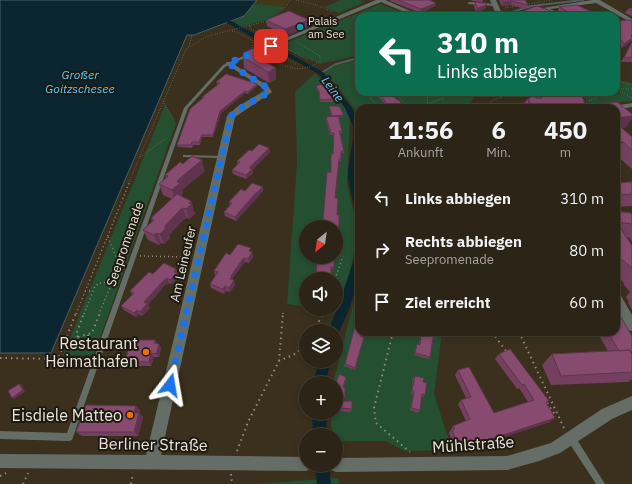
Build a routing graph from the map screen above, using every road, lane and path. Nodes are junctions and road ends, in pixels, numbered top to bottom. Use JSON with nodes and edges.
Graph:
{"nodes":[{"id":1,"x":290,"y":0,"type":"edge"},
{"id":2,"x":296,"y":0,"type":"edge"},
{"id":3,"x":380,"y":0,"type":"edge"},
{"id":4,"x":553,"y":0,"type":"edge"},
{"id":5,"x":596,"y":1,"type":"edge"},
{"id":6,"x":494,"y":2,"type":"edge"},
{"id":7,"x":469,"y":3,"type":"dead end"},
{"id":8,"x":525,"y":4,"type":"edge"},
{"id":9,"x":521,"y":6,"type":"edge"},
{"id":10,"x":409,"y":12,"type":"edge"},
{"id":11,"x":500,"y":12,"type":"edge"},
{"id":12,"x":552,"y":12,"type":"edge"},
{"id":13,"x":616,"y":12,"type":"edge"},
{"id":14,"x":620,"y":14,"type":"edge"},
{"id":15,"x":342,"y":16,"type":"junction"},
{"id":16,"x":632,"y":21,"type":"edge"},
{"id":17,"x":192,"y":35,"type":"dead end"},
{"id":18,"x":292,"y":37,"type":"junction"},
{"id":19,"x":284,"y":40,"type":"joint"},
{"id":20,"x":189,"y":46,"type":"junction"},
{"id":21,"x":269,"y":59,"type":"dead end"},
{"id":22,"x":228,"y":63,"type":"junction"},
{"id":23,"x":620,"y":82,"type":"edge"},
{"id":24,"x":632,"y":85,"type":"edge"},
{"id":25,"x":627,"y":88,"type":"junction"},
{"id":26,"x":620,"y":89,"type":"edge"},
{"id":27,"x":632,"y":89,"type":"edge"},
{"id":28,"x":620,"y":91,"type":"edge"},
{"id":29,"x":374,"y":96,"type":"edge"},
{"id":30,"x":398,"y":96,"type":"edge"},
{"id":31,"x":428,"y":96,"type":"edge"},
{"id":32,"x":444,"y":96,"type":"edge"},
{"id":33,"x":507,"y":96,"type":"edge"},
{"id":34,"x":597,"y":96,"type":"edge"},
{"id":35,"x":370,"y":97,"type":"joint"},
{"id":36,"x":581,"y":97,"type":"edge"},
{"id":37,"x":632,"y":98,"type":"edge"},
{"id":38,"x":163,"y":101,"type":"junction"},
{"id":39,"x":587,"y":102,"type":"joint"},
{"id":40,"x":375,"y":104,"type":"edge"},
{"id":41,"x":405,"y":104,"type":"edge"},
{"id":42,"x":427,"y":104,"type":"joint"},
{"id":43,"x":488,"y":104,"type":"edge"},
{"id":44,"x":632,"y":105,"type":"edge"},
{"id":45,"x":620,"y":107,"type":"edge"},
{"id":46,"x":620,"y":110,"type":"edge"},
{"id":47,"x":628,"y":114,"type":"edge"},
{"id":48,"x":178,"y":129,"type":"junction"},
{"id":49,"x":185,"y":156,"type":"dead end"},
{"id":50,"x":222,"y":157,"type":"junction"},
{"id":51,"x":139,"y":158,"type":"junction"},
{"id":52,"x":108,"y":237,"type":"junction"},
{"id":53,"x":138,"y":256,"type":"dead end"},
{"id":54,"x":198,"y":258,"type":"junction"},
{"id":55,"x":125,"y":275,"type":"junction"},
{"id":56,"x":109,"y":282,"type":"junction"},
{"id":57,"x":85,"y":291,"type":"junction"},
{"id":58,"x":92,"y":291,"type":"junction"},
{"id":59,"x":620,"y":304,"type":"edge"},
{"id":60,"x":283,"y":310,"type":"dead end"},
{"id":61,"x":632,"y":326,"type":"edge"},
{"id":62,"x":88,"y":335,"type":"junction"},
{"id":63,"x":392,"y":336,"type":"edge"},
{"id":64,"x":495,"y":336,"type":"edge"},
{"id":65,"x":520,"y":336,"type":"edge"},
{"id":66,"x":78,"y":337,"type":"junction"},
{"id":67,"x":63,"y":346,"type":"junction"},
{"id":68,"x":100,"y":347,"type":"junction"},
{"id":69,"x":299,"y":350,"type":"edge"},
{"id":70,"x":507,"y":352,"type":"edge"},
{"id":71,"x":0,"y":358,"type":"edge"},
{"id":72,"x":58,"y":359,"type":"junction"},
{"id":73,"x":80,"y":360,"type":"dead end"},
{"id":74,"x":279,"y":361,"type":"junction"},
{"id":75,"x":545,"y":401,"type":"edge"},
{"id":76,"x":632,"y":403,"type":"edge"},
{"id":77,"x":558,"y":418,"type":"junction"},
{"id":78,"x":0,"y":435,"type":"edge"},
{"id":79,"x":571,"y":438,"type":"junction"},
{"id":80,"x":0,"y":461,"type":"edge"},
{"id":81,"x":152,"y":462,"type":"junction"},
{"id":82,"x":236,"y":463,"type":"junction"},
{"id":83,"x":299,"y":464,"type":"edge"},
{"id":84,"x":343,"y":465,"type":"edge"},
{"id":85,"x":418,"y":465,"type":"junction"},
{"id":86,"x":231,"y":477,"type":"dead end"},
{"id":87,"x":232,"y":484,"type":"edge"},
{"id":88,"x":601,"y":484,"type":"edge"}],
"edges":[{"from":1,"to":20,"type":"path"},
{"from":2,"to":15,"type":"path"},
{"from":3,"to":10,"type":"street"},
{"from":3,"to":15,"type":"street"},
{"from":4,"to":8,"type":"path"},
{"from":5,"to":12,"type":"street"},
{"from":5,"to":13,"type":"street"},
{"from":6,"to":7,"type":"lane"},
{"from":6,"to":11,"type":"street"},
{"from":9,"to":11,"type":"path"},
{"from":14,"to":16,"type":"street"},
{"from":15,"to":18,"type":"street"},
{"from":17,"to":20,"type":"path","name":"Seepromenade"},
{"from":18,"to":19,"type":"street"},
{"from":18,"to":21,"type":"path"},
{"from":19,"to":22,"type":"lane","name":"Seepromenade","bridge":true},
{"from":20,"to":38,"type":"path","name":"Seepromenade"},
{"from":22,"to":48,"type":"lane","name":"Seepromenade"},
{"from":22,"to":50,"type":"street","name":"Am Leineufer"},
{"from":23,"to":24,"type":"path"},
{"from":24,"to":25,"type":"path"},
{"from":25,"to":26,"type":"path"},
{"from":25,"to":27,"type":"path"},
{"from":28,"to":37,"type":"path"},
{"from":29,"to":35,"type":"path"},
{"from":30,"to":41,"type":"path"},
{"from":31,"to":42,"type":"path"},
{"from":32,"to":42,"type":"path"},
{"from":33,"to":43,"type":"path"},
{"from":34,"to":39,"type":"path"},
{"from":35,"to":40,"type":"path"},
{"from":36,"to":39,"type":"path"},
{"from":38,"to":48,"type":"path"},
{"from":38,"to":51,"type":"path","name":"Seepromenade"},
{"from":44,"to":45,"type":"street"},
{"from":46,"to":47,"type":"street"},
{"from":48,"to":51,"type":"path"},
{"from":48,"to":55,"type":"lane","name":"Seepromenade"},
{"from":49,"to":50,"type":"lane"},
{"from":50,"to":54,"type":"street","name":"Am Leineufer"},
{"from":51,"to":52,"type":"path","name":"Seepromenade"},
{"from":52,"to":55,"type":"path"},
{"from":52,"to":57,"type":"path","name":"Seepromenade"},
{"from":53,"to":54,"type":"path"},
{"from":54,"to":81,"type":"street","name":"Am Leineufer"},
{"from":55,"to":56,"type":"path"},
{"from":55,"to":68,"type":"lane","name":"Seepromenade"},
{"from":56,"to":58,"type":"path"},
{"from":56,"to":62,"type":"path"},
{"from":57,"to":58,"type":"path"},
{"from":57,"to":67,"type":"path","name":"Seepromenade"},
{"from":58,"to":66,"type":"path"},
{"from":59,"to":61,"type":"street"},
{"from":60,"to":74,"type":"path"},
{"from":62,"to":66,"type":"path"},
{"from":62,"to":68,"type":"path"},
{"from":63,"to":85,"type":"path"},
{"from":64,"to":70,"type":"path"},
{"from":65,"to":77,"type":"path"},
{"from":66,"to":67,"type":"path"},
{"from":67,"to":72,"type":"path","name":"Seepromenade"},
{"from":68,"to":78,"type":"lane","name":"Seepromenade"},
{"from":69,"to":74,"type":"path"},
{"from":71,"to":72,"type":"path"},
{"from":72,"to":73,"type":"path"},
{"from":74,"to":82,"type":"path"},
{"from":75,"to":77,"type":"path"},
{"from":76,"to":79,"type":"street","name":"Mühlstraße"},
{"from":77,"to":79,"type":"path"},
{"from":79,"to":85,"type":"street","name":"Mühlstraße"},
{"from":79,"to":88,"type":"lane"},
{"from":80,"to":81,"type":"street","name":"Berliner Straße"},
{"from":81,"to":82,"type":"street","name":"Berliner Straße"},
{"from":82,"to":83,"type":"street","name":"Berliner Straße"},
{"from":84,"to":85,"type":"street","name":"Mühlstraße"},
{"from":86,"to":87,"type":"path"}]}
